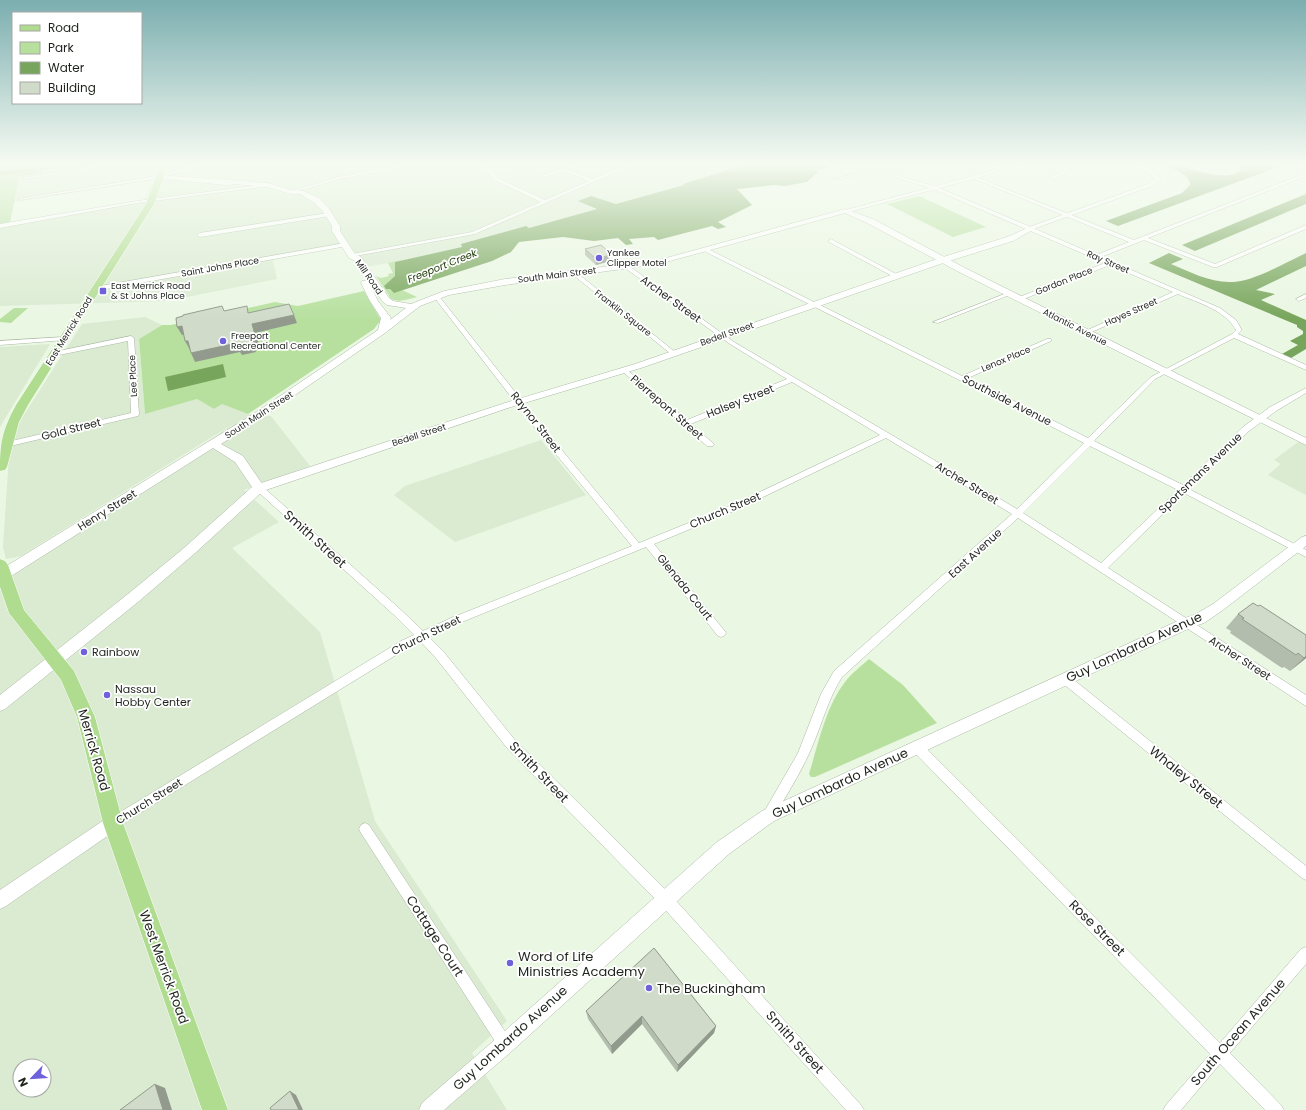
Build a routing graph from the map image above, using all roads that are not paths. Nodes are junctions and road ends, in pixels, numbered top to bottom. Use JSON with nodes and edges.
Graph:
{"nodes":[{"id":1,"x":62,"y":216,"type":"edge"},
{"id":2,"x":143,"y":216,"type":"edge"},
{"id":3,"x":299,"y":216,"type":"edge"},
{"id":4,"x":320,"y":216,"type":"edge"},
{"id":5,"x":513,"y":216,"type":"edge"},
{"id":6,"x":828,"y":216,"type":"edge"},
{"id":7,"x":857,"y":216,"type":"edge"},
{"id":8,"x":999,"y":216,"type":"edge"},
{"id":9,"x":1064,"y":216,"type":"edge"},
{"id":10,"x":1068,"y":216,"type":"edge"},
{"id":11,"x":1200,"y":216,"type":"edge"},
{"id":12,"x":863,"y":218,"type":"joint"},
{"id":13,"x":0,"y":226,"type":"edge"},
{"id":14,"x":1306,"y":227,"type":"edge"},
{"id":15,"x":1030,"y":229,"type":"junction"},
{"id":16,"x":200,"y":235,"type":"dead end"},
{"id":17,"x":1143,"y":238,"type":"junction"},
{"id":18,"x":832,"y":241,"type":"dead end"},
{"id":19,"x":1134,"y":242,"type":"junction"},
{"id":20,"x":345,"y":245,"type":"junction"},
{"id":21,"x":706,"y":250,"type":"junction"},
{"id":22,"x":352,"y":256,"type":"junction"},
{"id":23,"x":1096,"y":257,"type":"junction"},
{"id":24,"x":943,"y":260,"type":"junction"},
{"id":25,"x":1109,"y":263,"type":"junction"},
{"id":26,"x":626,"y":267,"type":"junction"},
{"id":27,"x":574,"y":273,"type":"junction"},
{"id":28,"x":896,"y":276,"type":"junction"},
{"id":29,"x":96,"y":289,"type":"junction"},
{"id":30,"x":1177,"y":292,"type":"junction"},
{"id":31,"x":1009,"y":294,"type":"junction"},
{"id":32,"x":372,"y":296,"type":"junction"},
{"id":33,"x":436,"y":296,"type":"junction"},
{"id":34,"x":1306,"y":296,"type":"edge"},
{"id":35,"x":1019,"y":299,"type":"junction"},
{"id":36,"x":1306,"y":302,"type":"edge"},
{"id":37,"x":815,"y":304,"type":"junction"},
{"id":38,"x":412,"y":307,"type":"junction"},
{"id":39,"x":936,"y":322,"type":"dead end"},
{"id":40,"x":382,"y":331,"type":"junction"},
{"id":41,"x":1086,"y":333,"type":"junction"},
{"id":42,"x":723,"y":336,"type":"junction"},
{"id":43,"x":1234,"y":336,"type":"junction"},
{"id":44,"x":64,"y":339,"type":"junction"},
{"id":45,"x":1049,"y":340,"type":"dead end"},
{"id":46,"x":0,"y":343,"type":"edge"},
{"id":47,"x":673,"y":353,"type":"junction"},
{"id":48,"x":54,"y":354,"type":"junction"},
{"id":49,"x":1306,"y":368,"type":"edge"},
{"id":50,"x":624,"y":370,"type":"junction"},
{"id":51,"x":1164,"y":372,"type":"junction"},
{"id":52,"x":963,"y":378,"type":"junction"},
{"id":53,"x":794,"y":379,"type":"junction"},
{"id":54,"x":1306,"y":390,"type":"edge"},
{"id":55,"x":520,"y":401,"type":"junction"},
{"id":56,"x":135,"y":414,"type":"joint"},
{"id":57,"x":1259,"y":420,"type":"junction"},
{"id":58,"x":686,"y":423,"type":"junction"},
{"id":59,"x":887,"y":435,"type":"junction"},
{"id":60,"x":1090,"y":442,"type":"junction"},
{"id":61,"x":1306,"y":442,"type":"edge"},
{"id":62,"x":214,"y":444,"type":"junction"},
{"id":63,"x":710,"y":444,"type":"dead end"},
{"id":64,"x":6,"y":445,"type":"junction"},
{"id":65,"x":0,"y":468,"type":"edge"},
{"id":66,"x":259,"y":488,"type":"junction"},
{"id":67,"x":1183,"y":489,"type":"junction"},
{"id":68,"x":1018,"y":514,"type":"junction"},
{"id":69,"x":648,"y":542,"type":"junction"},
{"id":70,"x":637,"y":546,"type":"junction"},
{"id":71,"x":1302,"y":548,"type":"edge"},
{"id":72,"x":1102,"y":568,"type":"junction"},
{"id":73,"x":1,"y":572,"type":"edge"},
{"id":74,"x":1187,"y":623,"type":"junction"},
{"id":75,"x":720,"y":633,"type":"dead end"},
{"id":76,"x":422,"y":636,"type":"junction"},
{"id":77,"x":55,"y":661,"type":"junction"},
{"id":78,"x":1065,"y":679,"type":"junction"},
{"id":79,"x":1306,"y":701,"type":"edge"},
{"id":80,"x":0,"y":704,"type":"edge"},
{"id":81,"x":917,"y":747,"type":"junction"},
{"id":82,"x":768,"y":816,"type":"junction"},
{"id":83,"x":113,"y":823,"type":"junction"},
{"id":84,"x":365,"y":829,"type":"dead end"},
{"id":85,"x":1306,"y":874,"type":"edge"},
{"id":86,"x":665,"y":899,"type":"junction"},
{"id":87,"x":0,"y":900,"type":"edge"},
{"id":88,"x":1306,"y":954,"type":"edge"},
{"id":89,"x":505,"y":1044,"type":"junction"},
{"id":90,"x":1220,"y":1053,"type":"junction"},
{"id":91,"x":215,"y":1110,"type":"edge"},
{"id":92,"x":429,"y":1110,"type":"edge"},
{"id":93,"x":856,"y":1110,"type":"edge"},
{"id":94,"x":1171,"y":1110,"type":"edge"},
{"id":95,"x":1276,"y":1110,"type":"edge"}],
"edges":[{"from":1,"to":13,"type":"street"},
{"from":2,"to":29,"type":"main road","name":"East Merrick Road"},
{"from":3,"to":16,"type":"street"},
{"from":4,"to":20,"type":"main road","name":"Mill Road"},
{"from":5,"to":22,"type":"street"},
{"from":6,"to":21,"type":"main road","name":"South Main Street"},
{"from":7,"to":12,"type":"main road","name":"Atlantic Avenue"},
{"from":8,"to":15,"type":"street","name":"Ray Street"},
{"from":9,"to":15,"type":"street","name":"Bedell Street"},
{"from":10,"to":19,"type":"street"},
{"from":11,"to":17,"type":"street","name":"Gordon Place"},
{"from":12,"to":24,"type":"main road","name":"Atlantic Avenue"},
{"from":14,"to":17,"type":"street"},
{"from":15,"to":23,"type":"street","name":"Ray Street"},
{"from":15,"to":24,"type":"street","name":"Bedell Street"},
{"from":17,"to":19,"type":"street","name":"Gordon Place"},
{"from":18,"to":28,"type":"street"},
{"from":19,"to":23,"type":"street","name":"Gordon Place"},
{"from":20,"to":22,"type":"main road","name":"Mill Road"},
{"from":20,"to":29,"type":"street","name":"Saint Johns Place"},
{"from":21,"to":26,"type":"main road","name":"South Main Street"},
{"from":21,"to":37,"type":"street","name":"Southside Avenue"},
{"from":22,"to":32,"type":"main road","name":"Mill Road"},
{"from":22,"to":38,"type":"main road","name":"Mill Road"},
{"from":23,"to":25,"type":"street","name":"Ray Street"},
{"from":24,"to":28,"type":"street","name":"Bedell Street"},
{"from":24,"to":31,"type":"main road","name":"Atlantic Avenue"},
{"from":25,"to":30,"type":"street","name":"Ray Street"},
{"from":25,"to":35,"type":"street","name":"Gordon Place"},
{"from":26,"to":27,"type":"main road","name":"South Main Street"},
{"from":26,"to":42,"type":"street","name":"Archer Street"},
{"from":27,"to":33,"type":"main road","name":"South Main Street"},
{"from":27,"to":47,"type":"street","name":"Franklin Square"},
{"from":28,"to":37,"type":"street","name":"Bedell Street"},
{"from":29,"to":44,"type":"main road","name":"East Merrick Road"},
{"from":30,"to":41,"type":"street","name":"Hayes Street"},
{"from":30,"to":43,"type":"street","name":"Ray Street"},
{"from":31,"to":35,"type":"main road","name":"Atlantic Avenue"},
{"from":31,"to":39,"type":"street"},
{"from":32,"to":38,"type":"main road","name":"Mill Road"},
{"from":32,"to":40,"type":"main road","name":"Mill Road"},
{"from":33,"to":38,"type":"main road","name":"South Main Street"},
{"from":33,"to":55,"type":"street","name":"Raynor Street"},
{"from":34,"to":36,"type":"street"},
{"from":35,"to":41,"type":"main road","name":"Atlantic Avenue"},
{"from":37,"to":42,"type":"street","name":"Bedell Street"},
{"from":37,"to":52,"type":"street","name":"Southside Avenue"},
{"from":38,"to":40,"type":"main road","name":"South Main Street"},
{"from":40,"to":62,"type":"main road","name":"South Main Street"},
{"from":41,"to":51,"type":"main road","name":"Atlantic Avenue"},
{"from":42,"to":47,"type":"street","name":"Bedell Street"},
{"from":42,"to":53,"type":"street","name":"Archer Street"},
{"from":43,"to":49,"type":"street"},
{"from":43,"to":51,"type":"street","name":"East Avenue"},
{"from":44,"to":46,"type":"street"},
{"from":44,"to":48,"type":"main road","name":"East Merrick Road"},
{"from":45,"to":52,"type":"street","name":"Lenox Place"},
{"from":47,"to":50,"type":"street","name":"Bedell Street"},
{"from":48,"to":56,"type":"street","name":"Lee Place"},
{"from":48,"to":64,"type":"main road","name":"East Merrick Road"},
{"from":50,"to":55,"type":"street","name":"Bedell Street"},
{"from":50,"to":58,"type":"street","name":"Pierrepont Street"},
{"from":51,"to":57,"type":"main road","name":"Atlantic Avenue"},
{"from":51,"to":60,"type":"street","name":"East Avenue"},
{"from":52,"to":60,"type":"street","name":"Southside Avenue"},
{"from":53,"to":58,"type":"street","name":"Halsey Street"},
{"from":53,"to":59,"type":"street","name":"Archer Street"},
{"from":54,"to":57,"type":"street","name":"Sportsmans Avenue"},
{"from":55,"to":66,"type":"street","name":"Bedell Street"},
{"from":55,"to":70,"type":"street","name":"Raynor Street"},
{"from":56,"to":64,"type":"street","name":"Gold Street"},
{"from":57,"to":61,"type":"main road","name":"Atlantic Avenue"},
{"from":57,"to":67,"type":"street","name":"Sportsmans Avenue"},
{"from":58,"to":63,"type":"street","name":"Pierrepont Street"},
{"from":59,"to":68,"type":"street","name":"Archer Street"},
{"from":59,"to":69,"type":"street","name":"Church Street"},
{"from":60,"to":67,"type":"street","name":"Southside Avenue"},
{"from":60,"to":68,"type":"street","name":"East Avenue"},
{"from":62,"to":66,"type":"main road","name":"Smith Street"},
{"from":62,"to":73,"type":"main road","name":"Henry Street"},
{"from":64,"to":65,"type":"main road","name":"East Merrick Road"},
{"from":66,"to":76,"type":"street","name":"Smith Street"},
{"from":66,"to":77,"type":"main road"},
{"from":67,"to":71,"type":"street","name":"Southside Avenue"},
{"from":67,"to":72,"type":"street","name":"Sportsmans Avenue"},
{"from":68,"to":72,"type":"street","name":"Archer Street"},
{"from":68,"to":82,"type":"street","name":"East Avenue"},
{"from":69,"to":70,"type":"street","name":"Church Street"},
{"from":69,"to":75,"type":"street","name":"Glenada Court"},
{"from":70,"to":76,"type":"street","name":"Church Street"},
{"from":71,"to":74,"type":"street","name":"Guy Lombardo Avenue"},
{"from":72,"to":74,"type":"street","name":"Archer Street"},
{"from":73,"to":77,"type":"main road"},
{"from":74,"to":78,"type":"street","name":"Guy Lombardo Avenue"},
{"from":74,"to":79,"type":"street","name":"Archer Street"},
{"from":76,"to":83,"type":"street","name":"Church Street"},
{"from":76,"to":86,"type":"street","name":"Smith Street"},
{"from":77,"to":80,"type":"main road"},
{"from":77,"to":83,"type":"main road","name":"Merrick Road"},
{"from":78,"to":81,"type":"street","name":"Guy Lombardo Avenue"},
{"from":78,"to":85,"type":"street","name":"Whaley Street"},
{"from":81,"to":82,"type":"street","name":"Guy Lombardo Avenue"},
{"from":81,"to":90,"type":"street","name":"Rose Street"},
{"from":82,"to":86,"type":"street","name":"Guy Lombardo Avenue"},
{"from":83,"to":87,"type":"street","name":"Church Street"},
{"from":83,"to":91,"type":"main road","name":"West Merrick Road"},
{"from":84,"to":89,"type":"street","name":"Cottage Court"},
{"from":86,"to":89,"type":"street","name":"Guy Lombardo Avenue"},
{"from":86,"to":93,"type":"street","name":"Smith Street"},
{"from":88,"to":90,"type":"street","name":"South Ocean Avenue"},
{"from":89,"to":92,"type":"street","name":"Guy Lombardo Avenue"},
{"from":90,"to":94,"type":"street","name":"South Ocean Avenue"},
{"from":90,"to":95,"type":"street","name":"Rose Street"}]}
